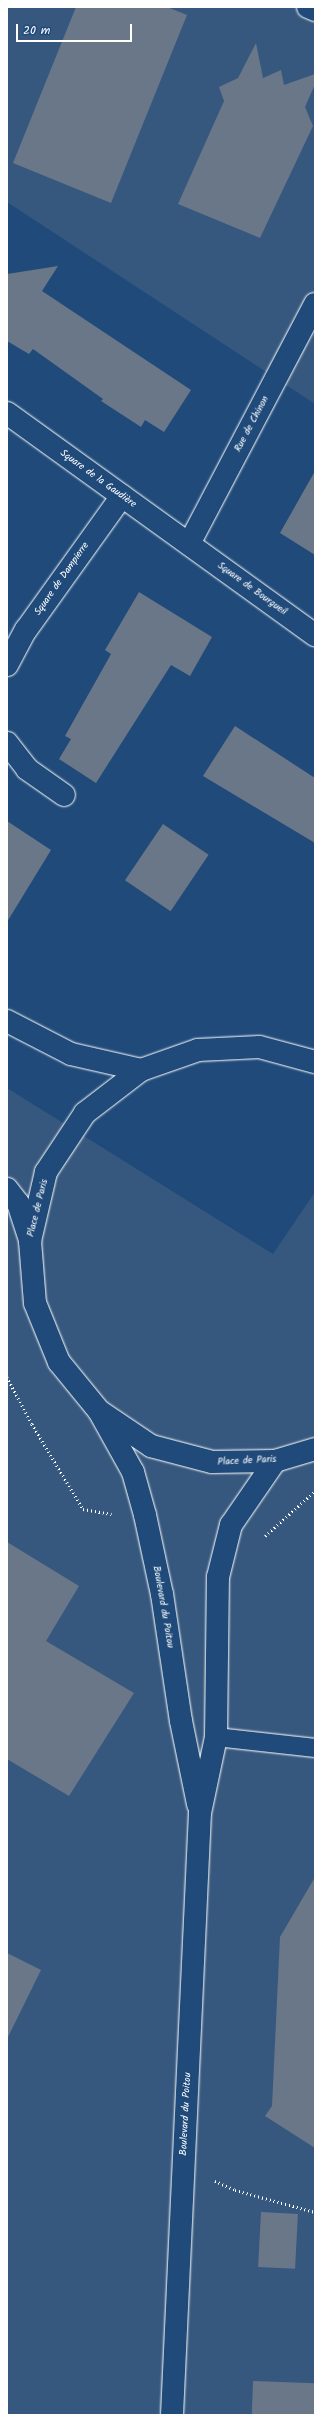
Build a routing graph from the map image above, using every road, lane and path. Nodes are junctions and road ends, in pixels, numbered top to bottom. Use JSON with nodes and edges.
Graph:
{"nodes":[{"id":1,"x":308,"y":7,"type":"edge"},
{"id":2,"x":315,"y":10,"type":"edge"},
{"id":3,"x":315,"y":304,"type":"edge"},
{"id":4,"x":7,"y":413,"type":"edge"},
{"id":5,"x":122,"y":496,"type":"junction"},
{"id":6,"x":189,"y":544,"type":"junction"},
{"id":7,"x":315,"y":635,"type":"edge"},
{"id":8,"x":7,"y":665,"type":"edge"},
{"id":9,"x":7,"y":743,"type":"edge"},
{"id":10,"x":64,"y":795,"type":"dead end"},
{"id":11,"x":7,"y":1021,"type":"edge"},
{"id":12,"x":315,"y":1062,"type":"edge"},
{"id":13,"x":141,"y":1070,"type":"junction"},
{"id":14,"x":7,"y":1189,"type":"edge"},
{"id":15,"x":30,"y":1241,"type":"junction"},
{"id":16,"x":7,"y":1377,"type":"edge"},
{"id":17,"x":99,"y":1411,"type":"junction"},
{"id":18,"x":315,"y":1449,"type":"edge"},
{"id":19,"x":275,"y":1461,"type":"junction"},
{"id":20,"x":315,"y":1492,"type":"edge"},
{"id":21,"x":120,"y":1515,"type":"dead end"},
{"id":22,"x":265,"y":1536,"type":"dead end"},
{"id":23,"x":216,"y":1737,"type":"junction"},
{"id":24,"x":315,"y":1748,"type":"edge"},
{"id":25,"x":200,"y":1813,"type":"junction"},
{"id":26,"x":184,"y":2167,"type":"junction"},
{"id":27,"x":315,"y":2212,"type":"edge"},
{"id":28,"x":172,"y":2415,"type":"edge"}],
"edges":[{"from":1,"to":2,"type":"main road"},
{"from":3,"to":6,"type":"main road","name":"Rue de Chinon"},
{"from":4,"to":5,"type":"main road","name":"Square de la Gaudière"},
{"from":5,"to":6,"type":"main road","name":"Square de la Gaudière"},
{"from":5,"to":8,"type":"main road","name":"Square de Dampierre"},
{"from":6,"to":7,"type":"main road","name":"Square de Bourgueil"},
{"from":9,"to":10,"type":"main road"},
{"from":11,"to":13,"type":"main road"},
{"from":12,"to":13,"type":"main road","name":"Place de Paris"},
{"from":13,"to":15,"type":"main road","name":"Place de Paris"},
{"from":14,"to":15,"type":"main road"},
{"from":15,"to":17,"type":"main road","name":"Place de Paris"},
{"from":16,"to":21,"type":"path"},
{"from":17,"to":19,"type":"main road","name":"Place de Paris"},
{"from":17,"to":25,"type":"main road","name":"Boulevard du Poitou"},
{"from":18,"to":19,"type":"main road","name":"Place de Paris"},
{"from":19,"to":23,"type":"main road","name":"Boulevard du Poitou"},
{"from":20,"to":22,"type":"path"},
{"from":23,"to":24,"type":"lane"},
{"from":23,"to":25,"type":"main road","name":"Boulevard du Poitou"},
{"from":25,"to":26,"type":"main road","name":"Boulevard du Poitou"},
{"from":26,"to":27,"type":"path"},
{"from":26,"to":28,"type":"main road","name":"Boulevard du Poitou"}]}
